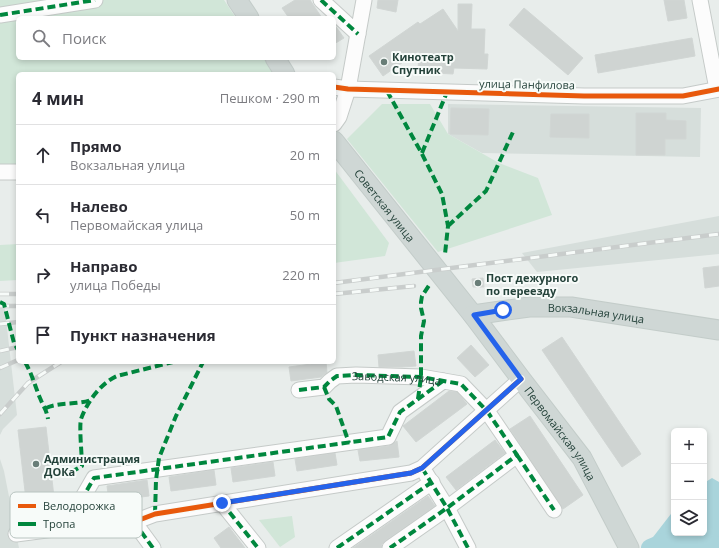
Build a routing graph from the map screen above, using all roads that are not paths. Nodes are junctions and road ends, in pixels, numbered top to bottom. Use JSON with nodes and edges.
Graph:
{"nodes":[{"id":1,"x":95,"y":0,"type":"edge"},
{"id":2,"x":237,"y":0,"type":"edge"},
{"id":3,"x":321,"y":0,"type":"edge"},
{"id":4,"x":364,"y":0,"type":"edge"},
{"id":5,"x":700,"y":0,"type":"edge"},
{"id":6,"x":0,"y":15,"type":"edge"},
{"id":7,"x":248,"y":16,"type":"edge"},
{"id":8,"x":358,"y":34,"type":"junction"},
{"id":9,"x":276,"y":60,"type":"edge"},
{"id":10,"x":284,"y":72,"type":"edge"},
{"id":11,"x":341,"y":88,"type":"edge"},
{"id":12,"x":718,"y":89,"type":"edge"},
{"id":13,"x":336,"y":121,"type":"edge"},
{"id":14,"x":336,"y":144,"type":"edge"},
{"id":15,"x":0,"y":172,"type":"edge"},
{"id":16,"x":16,"y":172,"type":"edge"},
{"id":17,"x":436,"y":270,"type":"joint"},
{"id":18,"x":474,"y":315,"type":"junction"},
{"id":19,"x":719,"y":330,"type":"edge"},
{"id":20,"x":421,"y":377,"type":"junction"},
{"id":21,"x":521,"y":379,"type":"junction"},
{"id":22,"x":443,"y":381,"type":"junction"},
{"id":23,"x":299,"y":390,"type":"dead end"},
{"id":24,"x":418,"y":399,"type":"junction"},
{"id":25,"x":487,"y":411,"type":"junction"},
{"id":26,"x":517,"y":455,"type":"junction"},
{"id":27,"x":422,"y":468,"type":"junction"},
{"id":28,"x":432,"y":482,"type":"junction"},
{"id":29,"x":86,"y":492,"type":"edge"},
{"id":30,"x":222,"y":503,"type":"junction"},
{"id":31,"x":447,"y":508,"type":"junction"},
{"id":32,"x":554,"y":510,"type":"dead end"},
{"id":33,"x":142,"y":519,"type":"edge"},
{"id":34,"x":142,"y":533,"type":"edge"},
{"id":35,"x":153,"y":548,"type":"edge"},
{"id":36,"x":258,"y":548,"type":"edge"},
{"id":37,"x":337,"y":548,"type":"edge"},
{"id":38,"x":390,"y":548,"type":"edge"},
{"id":39,"x":468,"y":548,"type":"edge"},
{"id":40,"x":629,"y":548,"type":"edge"}],
"edges":[{"from":1,"to":6,"type":"street"},
{"from":2,"to":7,"type":"main road"},
{"from":3,"to":8,"type":"street"},
{"from":4,"to":8,"type":"street"},
{"from":5,"to":12,"type":"street"},
{"from":8,"to":11,"type":"street"},
{"from":9,"to":10,"type":"main road"},
{"from":11,"to":12,"type":"street","name":"улица Панфилова"},
{"from":11,"to":13,"type":"street"},
{"from":14,"to":17,"type":"main road","name":"Советская улица"},
{"from":15,"to":16,"type":"street"},
{"from":17,"to":18,"type":"main road","name":"Первомайская улица"},
{"from":18,"to":19,"type":"main road","name":"Вокзальная улица"},
{"from":18,"to":21,"type":"main road","name":"Первомайская улица"},
{"from":20,"to":22,"type":"street","name":"Заводская улица"},
{"from":20,"to":23,"type":"street","name":"Заводская улица"},
{"from":20,"to":24,"type":"street"},
{"from":21,"to":25,"type":"street"},
{"from":21,"to":40,"type":"main road","name":"Первомайская улица"},
{"from":22,"to":24,"type":"street"},
{"from":22,"to":25,"type":"street","name":"Заводская улица"},
{"from":24,"to":29,"type":"street"},
{"from":25,"to":26,"type":"street","name":"Заводская улица"},
{"from":25,"to":27,"type":"street"},
{"from":26,"to":31,"type":"street"},
{"from":26,"to":32,"type":"street","name":"Заводская улица"},
{"from":27,"to":28,"type":"street"},
{"from":27,"to":30,"type":"street"},
{"from":28,"to":31,"type":"street"},
{"from":28,"to":37,"type":"street"},
{"from":30,"to":33,"type":"street"},
{"from":30,"to":36,"type":"street"},
{"from":31,"to":38,"type":"street"},
{"from":31,"to":39,"type":"street"},
{"from":34,"to":35,"type":"street"}]}
